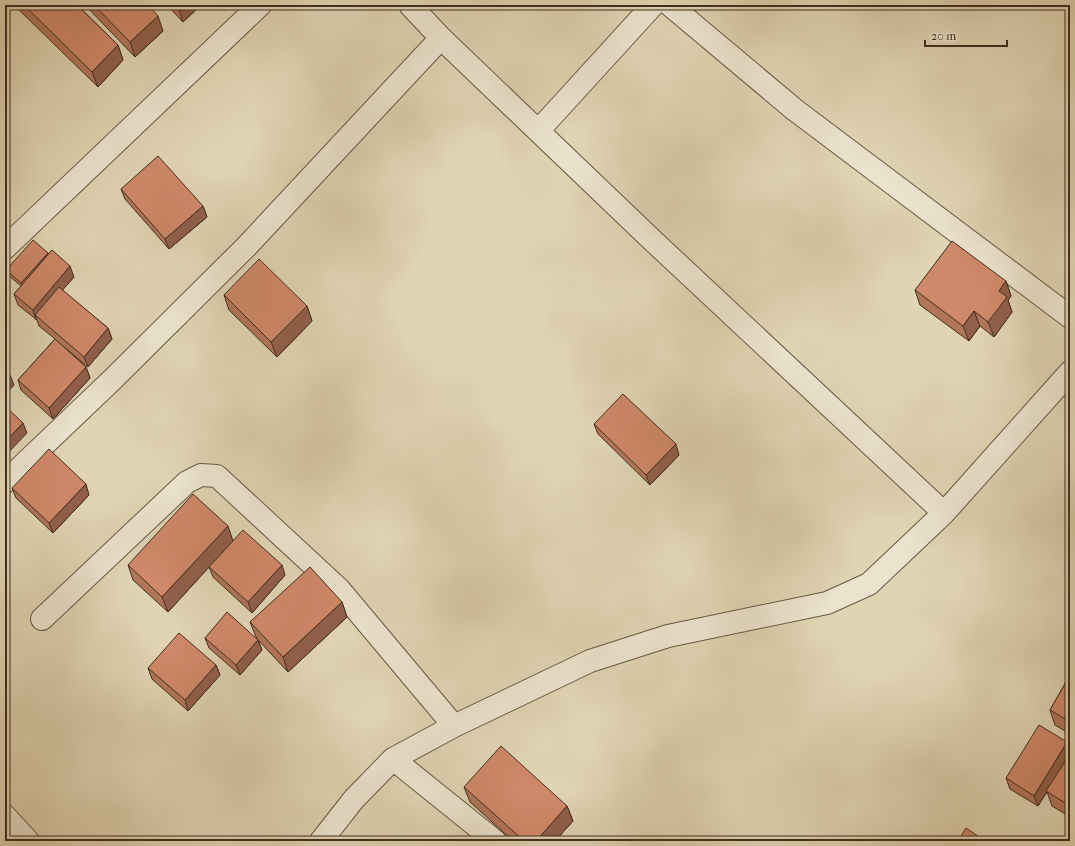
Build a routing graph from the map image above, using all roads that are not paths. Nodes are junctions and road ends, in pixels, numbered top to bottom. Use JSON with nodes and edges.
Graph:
{"nodes":[{"id":1,"x":260,"y":5,"type":"edge"},
{"id":2,"x":410,"y":5,"type":"edge"},
{"id":3,"x":653,"y":5,"type":"edge"},
{"id":4,"x":670,"y":5,"type":"edge"},
{"id":5,"x":441,"y":38,"type":"junction"},
{"id":6,"x":538,"y":131,"type":"junction"},
{"id":7,"x":5,"y":248,"type":"edge"},
{"id":8,"x":1070,"y":317,"type":"edge"},
{"id":9,"x":1070,"y":372,"type":"edge"},
{"id":10,"x":5,"y":482,"type":"edge"},
{"id":11,"x":944,"y":513,"type":"junction"},
{"id":12,"x":42,"y":619,"type":"dead end"},
{"id":13,"x":454,"y":726,"type":"junction"},
{"id":14,"x":393,"y":758,"type":"junction"},
{"id":15,"x":5,"y":816,"type":"edge"},
{"id":16,"x":28,"y":841,"type":"edge"},
{"id":17,"x":321,"y":841,"type":"edge"},
{"id":18,"x":495,"y":841,"type":"edge"}],
"edges":[{"from":1,"to":7,"type":"street"},
{"from":2,"to":5,"type":"street"},
{"from":3,"to":6,"type":"street"},
{"from":4,"to":8,"type":"street"},
{"from":5,"to":6,"type":"street"},
{"from":5,"to":10,"type":"street"},
{"from":6,"to":11,"type":"street"},
{"from":9,"to":11,"type":"street"},
{"from":11,"to":13,"type":"street"},
{"from":12,"to":13,"type":"street"},
{"from":13,"to":14,"type":"street"},
{"from":14,"to":17,"type":"street"},
{"from":14,"to":18,"type":"street"},
{"from":15,"to":16,"type":"street"}]}
